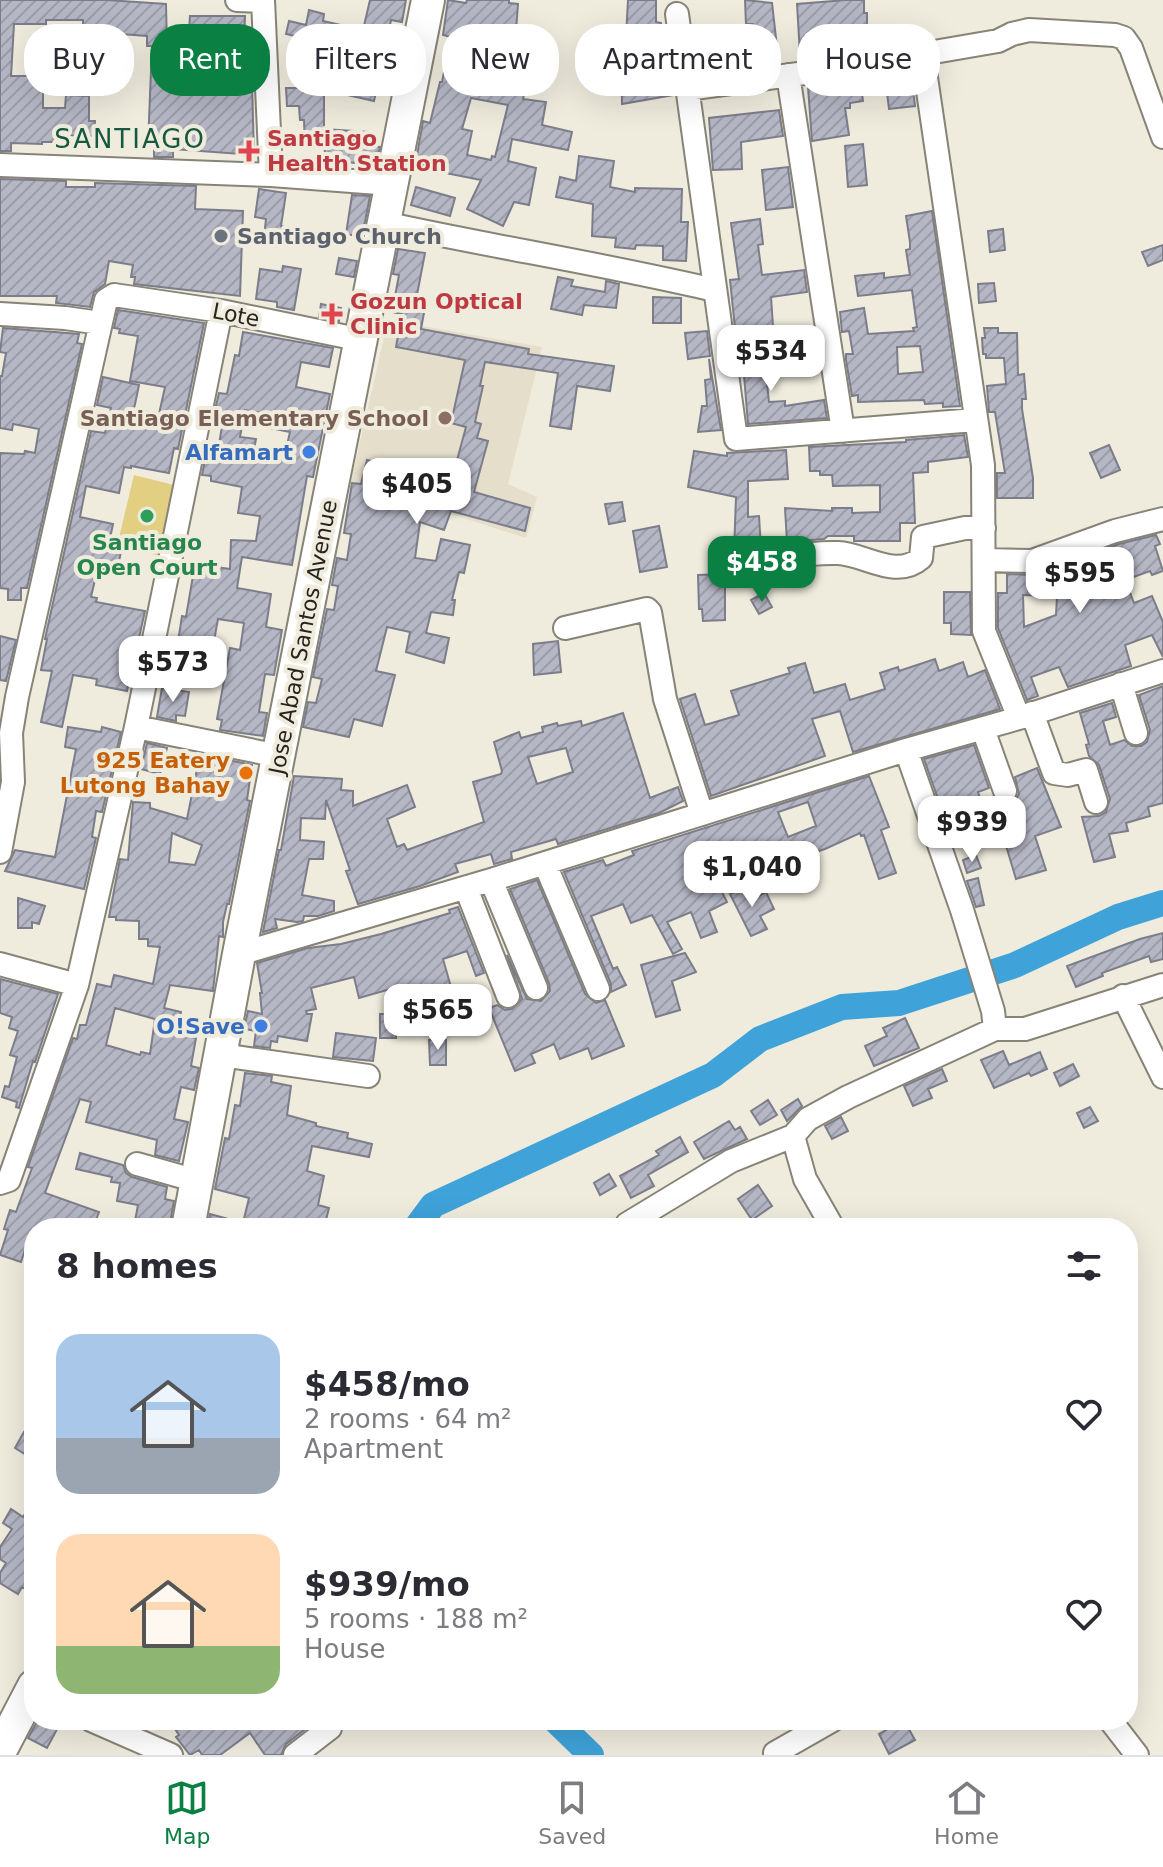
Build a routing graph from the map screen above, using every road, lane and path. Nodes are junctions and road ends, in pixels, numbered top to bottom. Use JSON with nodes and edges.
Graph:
{"nodes":[{"id":1,"x":237,"y":0,"type":"edge"},
{"id":2,"x":428,"y":0,"type":"edge"},
{"id":3,"x":263,"y":1,"type":"edge"},
{"id":4,"x":677,"y":14,"type":"dead end"},
{"id":5,"x":678,"y":24,"type":"edge"},
{"id":6,"x":940,"y":51,"type":"edge"},
{"id":7,"x":797,"y":74,"type":"edge"},
{"id":8,"x":788,"y":75,"type":"junction"},
{"id":9,"x":781,"y":76,"type":"edge"},
{"id":10,"x":688,"y":96,"type":"edge"},
{"id":11,"x":929,"y":96,"type":"edge"},
{"id":12,"x":1163,"y":137,"type":"edge"},
{"id":13,"x":0,"y":165,"type":"edge"},
{"id":14,"x":271,"y":175,"type":"junction"},
{"id":15,"x":392,"y":184,"type":"junction"},
{"id":16,"x":384,"y":223,"type":"junction"},
{"id":17,"x":714,"y":290,"type":"junction"},
{"id":18,"x":221,"y":311,"type":"junction"},
{"id":19,"x":0,"y":314,"type":"edge"},
{"id":20,"x":100,"y":323,"type":"junction"},
{"id":21,"x":362,"y":340,"type":"junction"},
{"id":22,"x":975,"y":420,"type":"junction"},
{"id":23,"x":843,"y":431,"type":"junction"},
{"id":24,"x":1163,"y":519,"type":"edge"},
{"id":25,"x":984,"y":528,"type":"junction"},
{"id":26,"x":769,"y":559,"type":"dead end"},
{"id":27,"x":984,"y":560,"type":"junction"},
{"id":28,"x":565,"y":628,"type":"dead end"},
{"id":29,"x":1163,"y":671,"type":"edge"},
{"id":30,"x":1121,"y":684,"type":"junction"},
{"id":31,"x":1026,"y":716,"type":"junction"},
{"id":32,"x":136,"y":727,"type":"junction"},
{"id":33,"x":983,"y":729,"type":"junction"},
{"id":34,"x":1136,"y":733,"type":"dead end"},
{"id":35,"x":906,"y":750,"type":"junction"},
{"id":36,"x":279,"y":756,"type":"junction"},
{"id":37,"x":1005,"y":791,"type":"dead end"},
{"id":38,"x":1096,"y":802,"type":"dead end"},
{"id":39,"x":702,"y":814,"type":"junction"},
{"id":40,"x":0,"y":852,"type":"edge"},
{"id":41,"x":545,"y":864,"type":"junction"},
{"id":42,"x":491,"y":880,"type":"junction"},
{"id":43,"x":466,"y":888,"type":"junction"},
{"id":44,"x":239,"y":954,"type":"junction"},
{"id":45,"x":0,"y":964,"type":"edge"},
{"id":46,"x":77,"y":985,"type":"junction"},
{"id":47,"x":1163,"y":985,"type":"edge"},
{"id":48,"x":536,"y":988,"type":"dead end"},
{"id":49,"x":598,"y":989,"type":"dead end"},
{"id":50,"x":508,"y":996,"type":"dead end"},
{"id":51,"x":1123,"y":996,"type":"junction"},
{"id":52,"x":995,"y":1029,"type":"junction"},
{"id":53,"x":221,"y":1055,"type":"junction"},
{"id":54,"x":368,"y":1076,"type":"dead end"},
{"id":55,"x":1163,"y":1077,"type":"edge"},
{"id":56,"x":793,"y":1136,"type":"junction"},
{"id":57,"x":137,"y":1164,"type":"dead end"},
{"id":58,"x":197,"y":1181,"type":"junction"},
{"id":59,"x":0,"y":1183,"type":"edge"},
{"id":60,"x":190,"y":1218,"type":"edge"},
{"id":61,"x":637,"y":1218,"type":"edge"},
{"id":62,"x":827,"y":1218,"type":"edge"},
{"id":63,"x":24,"y":1706,"type":"edge"},
{"id":64,"x":114,"y":1730,"type":"edge"},
{"id":65,"x":327,"y":1730,"type":"edge"},
{"id":66,"x":815,"y":1730,"type":"edge"},
{"id":67,"x":1118,"y":1730,"type":"edge"},
{"id":68,"x":0,"y":1751,"type":"edge"},
{"id":69,"x":775,"y":1753,"type":"dead end"},
{"id":70,"x":171,"y":1755,"type":"edge"},
{"id":71,"x":295,"y":1755,"type":"edge"},
{"id":72,"x":1137,"y":1755,"type":"edge"}],
"edges":[{"from":1,"to":3,"type":"street"},
{"from":2,"to":15,"type":"highway","name":"Jose Abad Santos Avenue"},
{"from":3,"to":14,"type":"street"},
{"from":4,"to":5,"type":"street"},
{"from":6,"to":12,"type":"street"},
{"from":7,"to":8,"type":"street"},
{"from":8,"to":9,"type":"street"},
{"from":8,"to":23,"type":"street"},
{"from":10,"to":17,"type":"street"},
{"from":11,"to":22,"type":"street"},
{"from":13,"to":14,"type":"street"},
{"from":14,"to":15,"type":"street"},
{"from":15,"to":16,"type":"highway","name":"Jose Abad Santos Avenue"},
{"from":16,"to":17,"type":"street"},
{"from":16,"to":21,"type":"highway","name":"Jose Abad Santos Avenue"},
{"from":17,"to":23,"type":"street"},
{"from":18,"to":20,"type":"street","name":"Lote"},
{"from":18,"to":21,"type":"street","name":"Lote"},
{"from":18,"to":32,"type":"street"},
{"from":19,"to":20,"type":"street"},
{"from":20,"to":40,"type":"street"},
{"from":21,"to":36,"type":"highway","name":"Jose Abad Santos Avenue"},
{"from":22,"to":23,"type":"street"},
{"from":22,"to":25,"type":"street"},
{"from":24,"to":27,"type":"street"},
{"from":25,"to":26,"type":"street"},
{"from":25,"to":27,"type":"street"},
{"from":27,"to":31,"type":"street"},
{"from":28,"to":39,"type":"street"},
{"from":29,"to":30,"type":"street"},
{"from":30,"to":31,"type":"street"},
{"from":30,"to":34,"type":"street"},
{"from":31,"to":33,"type":"street"},
{"from":31,"to":38,"type":"street"},
{"from":32,"to":36,"type":"street"},
{"from":32,"to":46,"type":"street"},
{"from":33,"to":35,"type":"street"},
{"from":33,"to":37,"type":"street"},
{"from":35,"to":39,"type":"street"},
{"from":35,"to":52,"type":"street"},
{"from":36,"to":44,"type":"highway","name":"Jose Abad Santos Avenue"},
{"from":39,"to":41,"type":"street"},
{"from":41,"to":42,"type":"street"},
{"from":41,"to":49,"type":"street"},
{"from":42,"to":43,"type":"street"},
{"from":42,"to":48,"type":"street"},
{"from":43,"to":44,"type":"street"},
{"from":43,"to":50,"type":"street"},
{"from":44,"to":53,"type":"highway","name":"Jose Abad Santos Avenue"},
{"from":45,"to":46,"type":"street"},
{"from":46,"to":59,"type":"street"},
{"from":47,"to":51,"type":"street"},
{"from":51,"to":52,"type":"street"},
{"from":51,"to":55,"type":"street"},
{"from":52,"to":56,"type":"street"},
{"from":53,"to":54,"type":"street"},
{"from":53,"to":58,"type":"highway","name":"Jose Abad Santos Avenue"},
{"from":56,"to":61,"type":"street"},
{"from":56,"to":62,"type":"street"},
{"from":57,"to":58,"type":"street"},
{"from":58,"to":60,"type":"highway","name":"Jose Abad Santos Avenue"},
{"from":63,"to":68,"type":"highway"},
{"from":64,"to":70,"type":"street"},
{"from":65,"to":71,"type":"street"},
{"from":66,"to":69,"type":"street"},
{"from":67,"to":72,"type":"street"}]}
